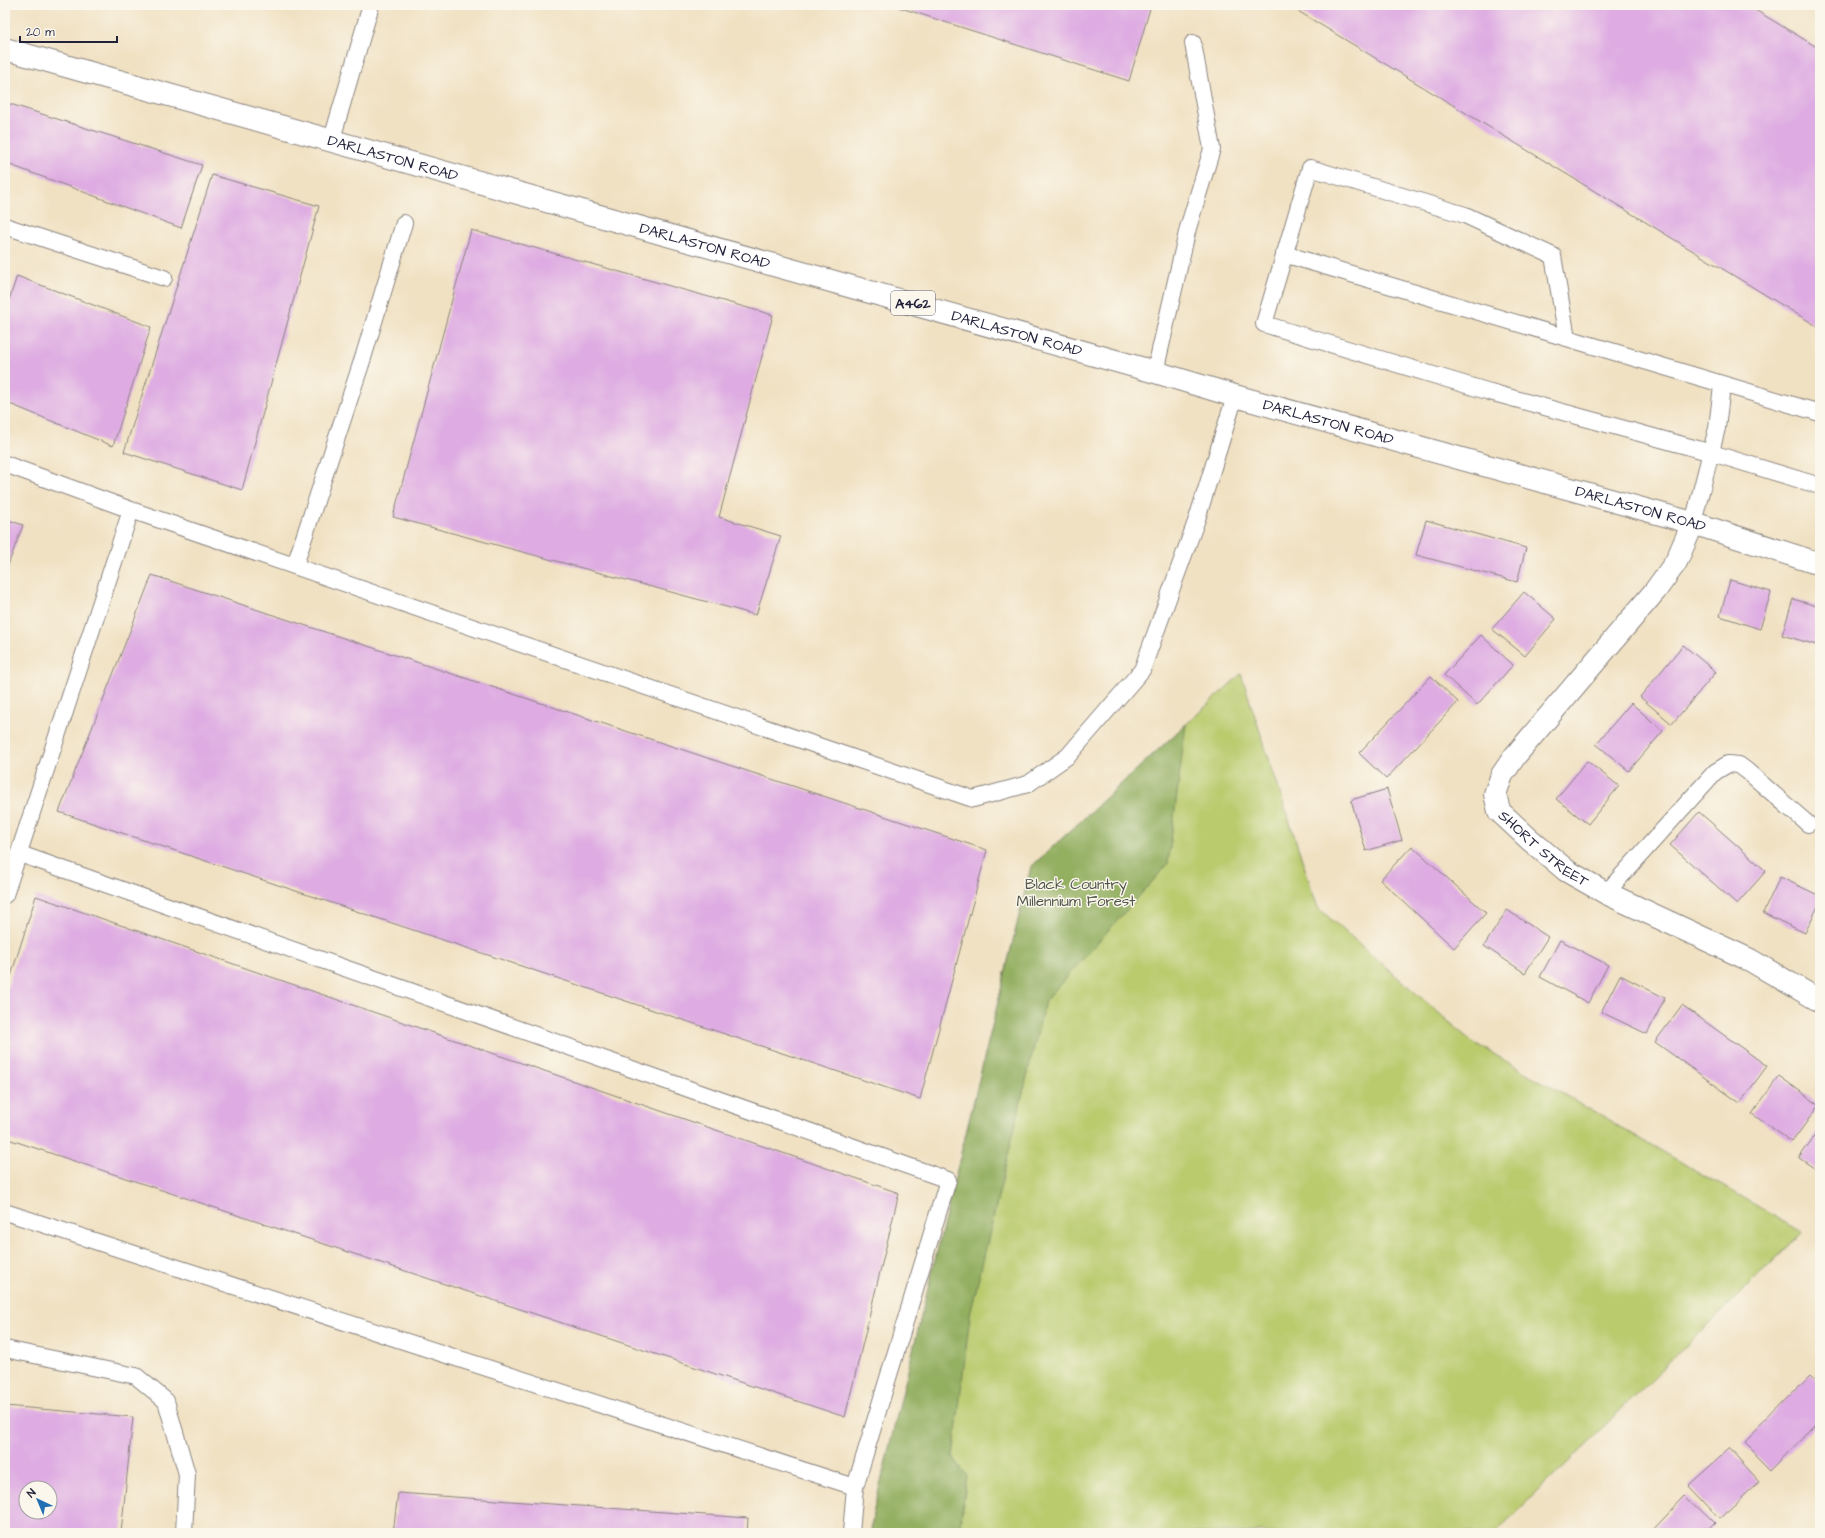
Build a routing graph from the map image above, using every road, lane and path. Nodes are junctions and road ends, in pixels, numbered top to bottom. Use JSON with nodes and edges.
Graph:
{"nodes":[{"id":1,"x":371,"y":5,"type":"edge"},
{"id":2,"x":1193,"y":43,"type":"dead end"},
{"id":3,"x":5,"y":49,"type":"edge"},
{"id":4,"x":332,"y":139,"type":"junction"},
{"id":5,"x":404,"y":223,"type":"dead end"},
{"id":6,"x":5,"y":226,"type":"edge"},
{"id":7,"x":1284,"y":254,"type":"junction"},
{"id":8,"x":164,"y":278,"type":"dead end"},
{"id":9,"x":1567,"y":338,"type":"junction"},
{"id":10,"x":1155,"y":372,"type":"junction"},
{"id":11,"x":1722,"y":386,"type":"junction"},
{"id":12,"x":1236,"y":396,"type":"junction"},
{"id":13,"x":1820,"y":413,"type":"edge"},
{"id":14,"x":1712,"y":453,"type":"junction"},
{"id":15,"x":5,"y":464,"type":"edge"},
{"id":16,"x":1820,"y":486,"type":"edge"},
{"id":17,"x":131,"y":510,"type":"junction"},
{"id":18,"x":1693,"y":523,"type":"junction"},
{"id":19,"x":1820,"y":564,"type":"edge"},
{"id":20,"x":295,"y":565,"type":"junction"},
{"id":21,"x":1808,"y":824,"type":"dead end"},
{"id":22,"x":20,"y":854,"type":"junction"},
{"id":23,"x":1606,"y":893,"type":"junction"},
{"id":24,"x":5,"y":895,"type":"edge"},
{"id":25,"x":1820,"y":1001,"type":"edge"},
{"id":26,"x":5,"y":1212,"type":"edge"},
{"id":27,"x":5,"y":1349,"type":"edge"},
{"id":28,"x":855,"y":1487,"type":"junction"},
{"id":29,"x":184,"y":1533,"type":"edge"},
{"id":30,"x":851,"y":1533,"type":"edge"}],
"edges":[{"from":1,"to":4,"type":"lane"},
{"from":2,"to":10,"type":"lane"},
{"from":3,"to":4,"type":"main road","name":"DARLASTON ROAD","number":"A462"},
{"from":4,"to":10,"type":"main road","name":"DARLASTON ROAD","number":"A462"},
{"from":5,"to":20,"type":"lane"},
{"from":6,"to":8,"type":"lane"},
{"from":7,"to":9,"type":"lane"},
{"from":7,"to":9,"type":"lane"},
{"from":7,"to":14,"type":"lane"},
{"from":9,"to":11,"type":"lane"},
{"from":10,"to":12,"type":"main road","name":"DARLASTON ROAD","number":"A462"},
{"from":11,"to":13,"type":"lane"},
{"from":11,"to":14,"type":"lane"},
{"from":12,"to":18,"type":"main road","name":"DARLASTON ROAD","number":"A462"},
{"from":12,"to":20,"type":"lane"},
{"from":14,"to":16,"type":"lane"},
{"from":14,"to":18,"type":"lane"},
{"from":15,"to":17,"type":"lane"},
{"from":17,"to":20,"type":"lane"},
{"from":17,"to":22,"type":"lane"},
{"from":18,"to":19,"type":"main road","name":"DARLASTON ROAD","number":"A462"},
{"from":18,"to":23,"type":"main road","name":"SHORT STREET"},
{"from":21,"to":23,"type":"lane"},
{"from":22,"to":24,"type":"lane"},
{"from":22,"to":28,"type":"lane"},
{"from":23,"to":25,"type":"main road","name":"SHORT STREET"},
{"from":26,"to":28,"type":"lane"},
{"from":27,"to":29,"type":"lane"},
{"from":28,"to":30,"type":"lane"}]}
